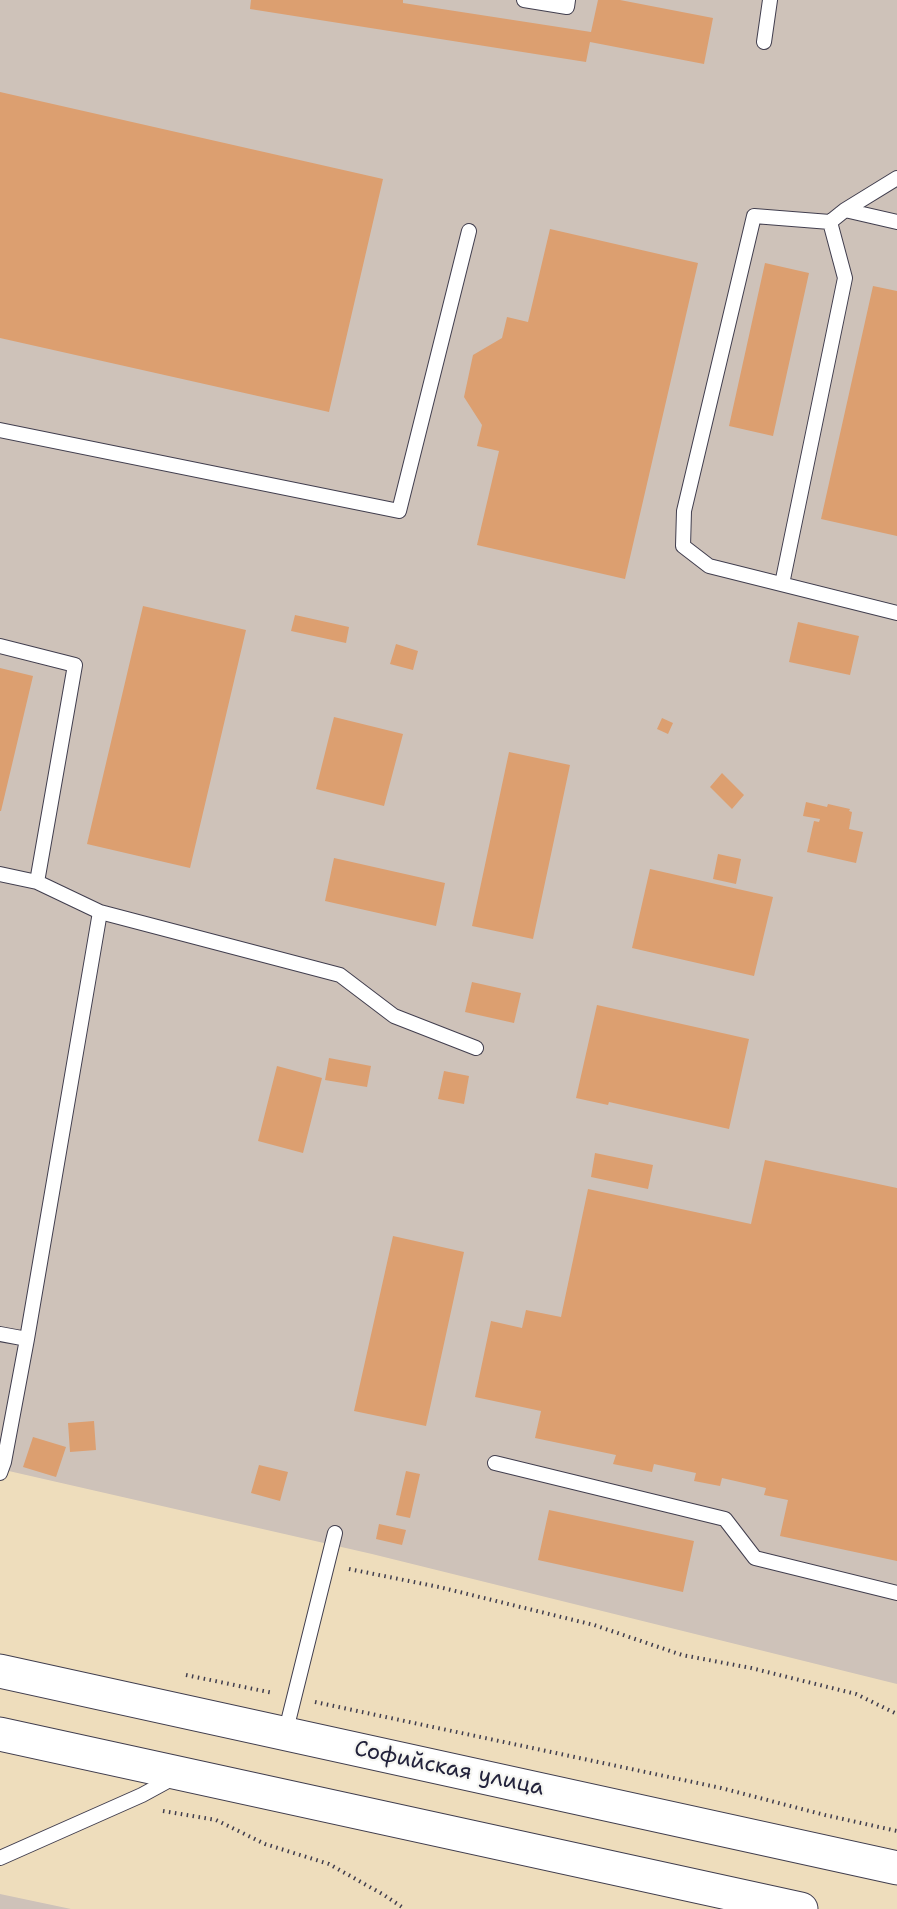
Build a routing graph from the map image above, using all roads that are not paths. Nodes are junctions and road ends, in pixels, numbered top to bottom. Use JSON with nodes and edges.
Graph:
{"nodes":[{"id":1,"x":524,"y":0,"type":"edge"},
{"id":2,"x":568,"y":0,"type":"edge"},
{"id":3,"x":770,"y":0,"type":"edge"},
{"id":4,"x":764,"y":42,"type":"dead end"},
{"id":5,"x":897,"y":178,"type":"edge"},
{"id":6,"x":845,"y":210,"type":"junction"},
{"id":7,"x":830,"y":222,"type":"junction"},
{"id":8,"x":897,"y":222,"type":"edge"},
{"id":9,"x":469,"y":231,"type":"dead end"},
{"id":10,"x":0,"y":429,"type":"edge"},
{"id":11,"x":782,"y":584,"type":"junction"},
{"id":12,"x":897,"y":613,"type":"edge"},
{"id":13,"x":0,"y":646,"type":"edge"},
{"id":14,"x":0,"y":874,"type":"edge"},
{"id":15,"x":37,"y":882,"type":"junction"},
{"id":16,"x":100,"y":912,"type":"junction"},
{"id":17,"x":476,"y":1048,"type":"dead end"},
{"id":18,"x":0,"y":1334,"type":"edge"},
{"id":19,"x":27,"y":1339,"type":"junction"},
{"id":20,"x":495,"y":1462,"type":"dead end"},
{"id":21,"x":0,"y":1473,"type":"edge"},
{"id":22,"x":335,"y":1533,"type":"dead end"},
{"id":23,"x":897,"y":1593,"type":"edge"},
{"id":24,"x":0,"y":1671,"type":"edge"},
{"id":25,"x":0,"y":1734,"type":"edge"},
{"id":26,"x":285,"y":1734,"type":"junction"},
{"id":27,"x":181,"y":1773,"type":"junction"},
{"id":28,"x":0,"y":1857,"type":"edge"},
{"id":29,"x":897,"y":1868,"type":"edge"},
{"id":30,"x":801,"y":1909,"type":"edge"}],
"edges":[{"from":1,"to":2,"type":"lane"},
{"from":3,"to":4,"type":"lane"},
{"from":5,"to":6,"type":"lane"},
{"from":6,"to":7,"type":"lane"},
{"from":6,"to":8,"type":"lane"},
{"from":7,"to":11,"type":"lane"},
{"from":7,"to":11,"type":"lane"},
{"from":9,"to":10,"type":"lane"},
{"from":11,"to":12,"type":"lane"},
{"from":13,"to":15,"type":"lane"},
{"from":14,"to":15,"type":"lane"},
{"from":15,"to":16,"type":"lane"},
{"from":16,"to":17,"type":"lane"},
{"from":16,"to":19,"type":"lane"},
{"from":18,"to":19,"type":"lane"},
{"from":19,"to":21,"type":"lane"},
{"from":20,"to":23,"type":"lane"},
{"from":22,"to":26,"type":"lane"},
{"from":24,"to":26,"type":"main road","name":"Софийская улица"},
{"from":25,"to":27,"type":"main road"},
{"from":26,"to":29,"type":"main road","name":"Софийская улица"},
{"from":27,"to":28,"type":"lane"},
{"from":27,"to":30,"type":"main road"}]}
